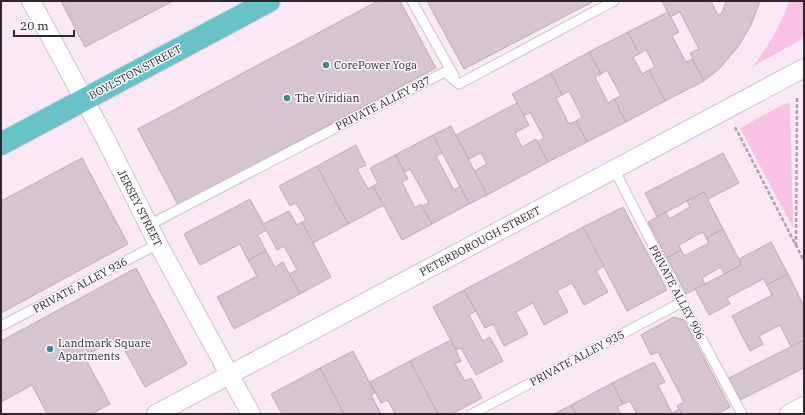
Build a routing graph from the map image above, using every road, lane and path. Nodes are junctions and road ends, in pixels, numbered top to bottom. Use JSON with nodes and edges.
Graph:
{"nodes":[{"id":1,"x":31,"y":1,"type":"edge"},
{"id":2,"x":269,"y":1,"type":"edge"},
{"id":3,"x":412,"y":1,"type":"edge"},
{"id":4,"x":614,"y":1,"type":"edge"},
{"id":5,"x":804,"y":68,"type":"edge"},
{"id":6,"x":459,"y":84,"type":"junction"},
{"id":7,"x":797,"y":97,"type":"dead end"},
{"id":8,"x":84,"y":100,"type":"junction"},
{"id":9,"x":734,"y":126,"type":"dead end"},
{"id":10,"x":1,"y":144,"type":"edge"},
{"id":11,"x":614,"y":170,"type":"junction"},
{"id":12,"x":149,"y":225,"type":"junction"},
{"id":13,"x":158,"y":244,"type":"junction"},
{"id":14,"x":796,"y":246,"type":"junction"},
{"id":15,"x":804,"y":261,"type":"edge"},
{"id":16,"x":682,"y":302,"type":"junction"},
{"id":17,"x":1,"y":326,"type":"edge"},
{"id":18,"x":230,"y":374,"type":"junction"},
{"id":19,"x":804,"y":406,"type":"edge"},
{"id":20,"x":156,"y":414,"type":"edge"},
{"id":21,"x":251,"y":414,"type":"edge"},
{"id":22,"x":472,"y":414,"type":"edge"},
{"id":23,"x":742,"y":414,"type":"edge"},
{"id":24,"x":789,"y":414,"type":"edge"}],
"edges":[{"from":1,"to":8,"type":"street","name":"JERSEY STREET"},
{"from":2,"to":8,"type":"highway","name":"BOYLSTON STREET"},
{"from":3,"to":6,"type":"lane"},
{"from":4,"to":6,"type":"lane"},
{"from":5,"to":11,"type":"street","name":"PETERBOROUGH STREET"},
{"from":6,"to":12,"type":"lane","name":"PRIVATE ALLEY 937"},
{"from":7,"to":14,"type":"path"},
{"from":8,"to":10,"type":"highway","name":"BOYLSTON STREET"},
{"from":8,"to":12,"type":"street","name":"JERSEY STREET"},
{"from":9,"to":14,"type":"path"},
{"from":11,"to":16,"type":"lane","name":"PRIVATE ALLEY 906"},
{"from":11,"to":18,"type":"street","name":"PETERBOROUGH STREET"},
{"from":12,"to":13,"type":"street","name":"JERSEY STREET"},
{"from":13,"to":17,"type":"lane","name":"PRIVATE ALLEY 936"},
{"from":13,"to":18,"type":"street","name":"JERSEY STREET"},
{"from":14,"to":15,"type":"path"},
{"from":16,"to":22,"type":"lane","name":"PRIVATE ALLEY 935"},
{"from":16,"to":23,"type":"lane","name":"PRIVATE ALLEY 906"},
{"from":18,"to":20,"type":"street","name":"PETERBOROUGH STREET"},
{"from":18,"to":21,"type":"street","name":"JERSEY STREET"},
{"from":19,"to":24,"type":"street"}]}
